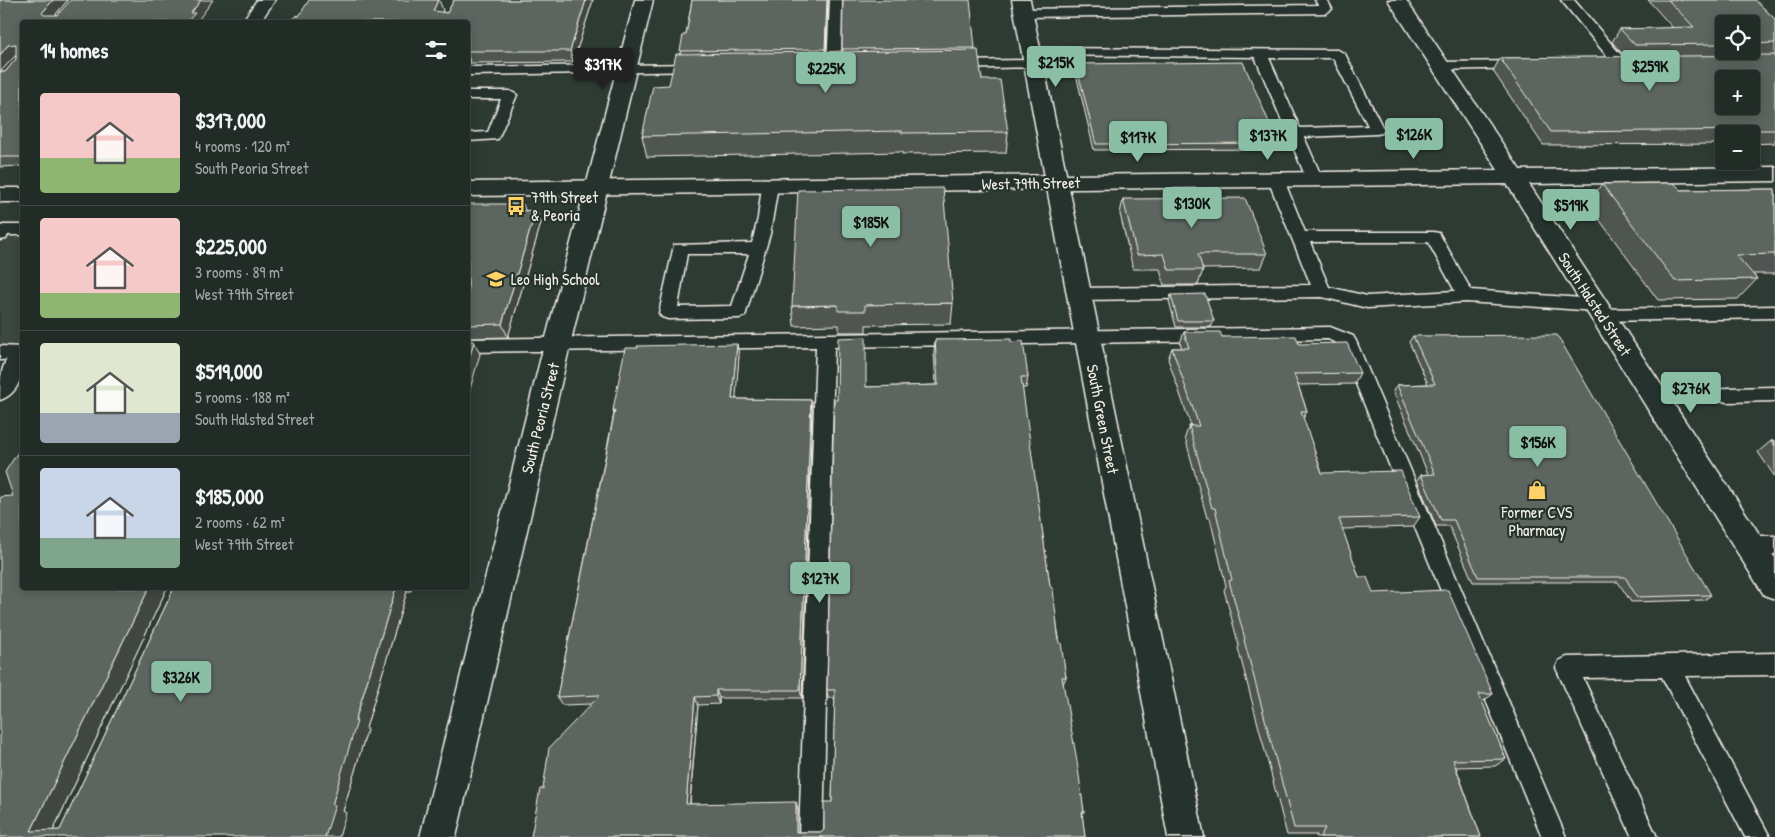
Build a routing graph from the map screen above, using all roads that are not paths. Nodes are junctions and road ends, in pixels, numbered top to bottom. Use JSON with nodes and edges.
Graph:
{"nodes":[{"id":1,"x":266,"y":0,"type":"edge"},
{"id":2,"x":644,"y":0,"type":"edge"},
{"id":3,"x":836,"y":0,"type":"edge"},
{"id":4,"x":1322,"y":0,"type":"edge"},
{"id":5,"x":1397,"y":0,"type":"edge"},
{"id":6,"x":1567,"y":0,"type":"edge"},
{"id":7,"x":1022,"y":6,"type":"edge"},
{"id":8,"x":1076,"y":6,"type":"edge"},
{"id":9,"x":252,"y":20,"type":"edge"},
{"id":10,"x":1260,"y":53,"type":"junction"},
{"id":11,"x":1032,"y":58,"type":"junction"},
{"id":12,"x":1531,"y":64,"type":"edge"},
{"id":13,"x":1601,"y":64,"type":"edge"},
{"id":14,"x":940,"y":65,"type":"edge"},
{"id":15,"x":834,"y":66,"type":"edge"},
{"id":16,"x":1440,"y":66,"type":"junction"},
{"id":17,"x":708,"y":68,"type":"edge"},
{"id":18,"x":627,"y":69,"type":"junction"},
{"id":19,"x":470,"y":71,"type":"edge"},
{"id":20,"x":470,"y":95,"type":"edge"},
{"id":21,"x":1295,"y":133,"type":"junction"},
{"id":22,"x":470,"y":137,"type":"edge"},
{"id":23,"x":1775,"y":174,"type":"edge"},
{"id":24,"x":1514,"y":178,"type":"junction"},
{"id":25,"x":1276,"y":180,"type":"junction"},
{"id":26,"x":1315,"y":180,"type":"junction"},
{"id":27,"x":1056,"y":182,"type":"junction"},
{"id":28,"x":770,"y":186,"type":"junction"},
{"id":29,"x":597,"y":188,"type":"junction"},
{"id":30,"x":470,"y":189,"type":"edge"},
{"id":31,"x":0,"y":195,"type":"edge"},
{"id":32,"x":20,"y":195,"type":"edge"},
{"id":33,"x":20,"y":230,"type":"edge"},
{"id":34,"x":0,"y":235,"type":"edge"},
{"id":35,"x":1300,"y":237,"type":"junction"},
{"id":36,"x":758,"y":248,"type":"junction"},
{"id":37,"x":1322,"y":291,"type":"junction"},
{"id":38,"x":1078,"y":294,"type":"junction"},
{"id":39,"x":1466,"y":296,"type":"junction"},
{"id":40,"x":1599,"y":310,"type":"junction"},
{"id":41,"x":1775,"y":312,"type":"edge"},
{"id":42,"x":1087,"y":337,"type":"junction"},
{"id":43,"x":825,"y":340,"type":"junction"},
{"id":44,"x":557,"y":345,"type":"junction"},
{"id":45,"x":470,"y":346,"type":"edge"},
{"id":46,"x":0,"y":353,"type":"edge"},
{"id":47,"x":20,"y":353,"type":"edge"},
{"id":48,"x":20,"y":360,"type":"edge"},
{"id":49,"x":0,"y":390,"type":"edge"},
{"id":50,"x":1775,"y":394,"type":"edge"},
{"id":51,"x":1727,"y":395,"type":"dead end"},
{"id":52,"x":1763,"y":545,"type":"edge"},
{"id":53,"x":1775,"y":585,"type":"edge"},
{"id":54,"x":1775,"y":664,"type":"edge"},
{"id":55,"x":1668,"y":666,"type":"junction"},
{"id":56,"x":438,"y":837,"type":"edge"},
{"id":57,"x":811,"y":837,"type":"edge"},
{"id":58,"x":1186,"y":837,"type":"edge"},
{"id":59,"x":1554,"y":837,"type":"edge"},
{"id":60,"x":1645,"y":837,"type":"edge"},
{"id":61,"x":1758,"y":837,"type":"edge"}],
"edges":[{"from":1,"to":9,"type":"main road"},
{"from":2,"to":18,"type":"main road","name":"South Peoria Street"},
{"from":3,"to":15,"type":"lane"},
{"from":4,"to":8,"type":"lane"},
{"from":5,"to":16,"type":"main road","name":"South Halsted Street"},
{"from":6,"to":13,"type":"lane"},
{"from":7,"to":8,"type":"lane"},
{"from":7,"to":11,"type":"main road","name":"South Green Street"},
{"from":10,"to":11,"type":"lane"},
{"from":10,"to":21,"type":"lane"},
{"from":10,"to":21,"type":"lane"},
{"from":11,"to":14,"type":"lane"},
{"from":11,"to":27,"type":"main road","name":"South Green Street"},
{"from":12,"to":16,"type":"lane"},
{"from":16,"to":24,"type":"main road","name":"South Halsted Street"},
{"from":17,"to":18,"type":"lane"},
{"from":18,"to":19,"type":"lane"},
{"from":18,"to":29,"type":"main road","name":"South Peoria Street"},
{"from":20,"to":22,"type":"lane"},
{"from":21,"to":26,"type":"lane"},
{"from":23,"to":24,"type":"main road","name":"West 79th Street"},
{"from":24,"to":26,"type":"main road","name":"West 79th Street"},
{"from":24,"to":40,"type":"main road","name":"South Halsted Street"},
{"from":25,"to":26,"type":"main road","name":"West 79th Street"},
{"from":25,"to":27,"type":"main road","name":"West 79th Street"},
{"from":25,"to":35,"type":"lane"},
{"from":27,"to":28,"type":"main road","name":"West 79th Street"},
{"from":27,"to":38,"type":"main road","name":"South Green Street"},
{"from":28,"to":29,"type":"main road","name":"West 79th Street"},
{"from":28,"to":36,"type":"lane"},
{"from":29,"to":30,"type":"main road","name":"West 79th Street"},
{"from":29,"to":44,"type":"main road","name":"South Peoria Street"},
{"from":31,"to":32,"type":"main road"},
{"from":33,"to":34,"type":"lane"},
{"from":35,"to":37,"type":"lane"},
{"from":35,"to":39,"type":"lane"},
{"from":36,"to":36,"type":"lane"},
{"from":37,"to":38,"type":"lane"},
{"from":37,"to":39,"type":"lane"},
{"from":38,"to":42,"type":"main road","name":"South Green Street"},
{"from":39,"to":40,"type":"lane"},
{"from":40,"to":41,"type":"lane"},
{"from":40,"to":52,"type":"main road","name":"South Halsted Street"},
{"from":42,"to":43,"type":"lane"},
{"from":42,"to":58,"type":"main road","name":"South Green Street"},
{"from":42,"to":59,"type":"lane"},
{"from":43,"to":44,"type":"lane"},
{"from":43,"to":57,"type":"lane"},
{"from":44,"to":45,"type":"lane"},
{"from":44,"to":56,"type":"main road","name":"South Peoria Street"},
{"from":46,"to":47,"type":"lane"},
{"from":48,"to":49,"type":"main road"},
{"from":50,"to":51,"type":"lane"},
{"from":52,"to":53,"type":"main road","name":"South Halsted Street"},
{"from":54,"to":55,"type":"lane"},
{"from":55,"to":60,"type":"lane"},
{"from":55,"to":61,"type":"lane"}]}
